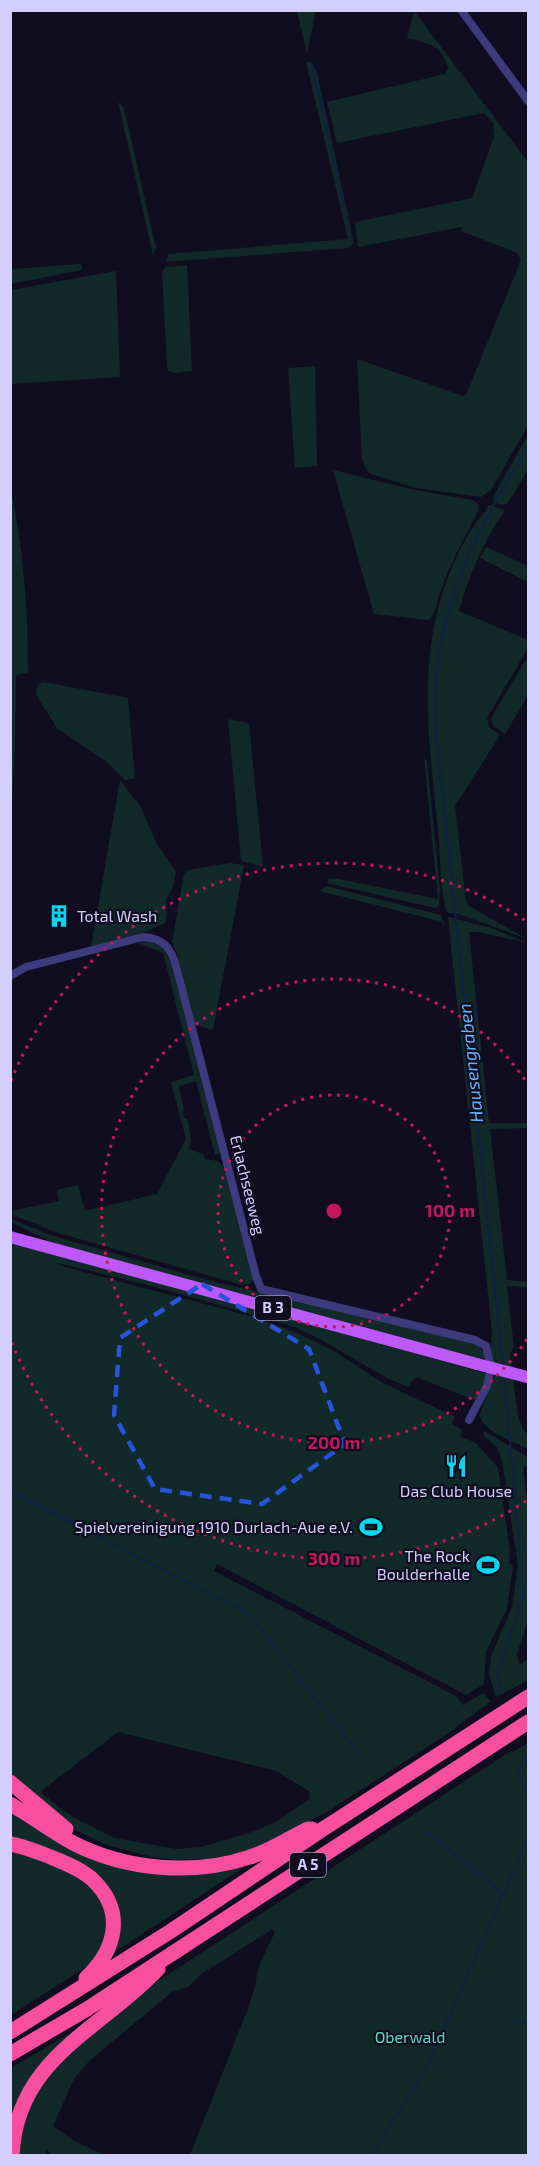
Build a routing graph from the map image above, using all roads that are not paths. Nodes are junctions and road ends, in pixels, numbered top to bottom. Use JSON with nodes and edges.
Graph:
{"nodes":[{"id":1,"x":461,"y":10,"type":"edge"},
{"id":2,"x":528,"y":101,"type":"edge"},
{"id":3,"x":10,"y":976,"type":"edge"},
{"id":4,"x":10,"y":1235,"type":"edge"},
{"id":5,"x":528,"y":1378,"type":"edge"},
{"id":6,"x":469,"y":1420,"type":"dead end"},
{"id":7,"x":528,"y":1697,"type":"edge"},
{"id":8,"x":528,"y":1722,"type":"edge"},
{"id":9,"x":10,"y":1782,"type":"edge"},
{"id":10,"x":10,"y":1804,"type":"edge"},
{"id":11,"x":322,"y":1830,"type":"junction"},
{"id":12,"x":10,"y":1844,"type":"edge"},
{"id":13,"x":100,"y":1853,"type":"junction"},
{"id":14,"x":177,"y":1950,"type":"junction"},
{"id":15,"x":63,"y":2000,"type":"junction"},
{"id":16,"x":10,"y":2032,"type":"edge"},
{"id":17,"x":10,"y":2054,"type":"edge"},
{"id":18,"x":12,"y":2156,"type":"edge"}],
"edges":[{"from":1,"to":2,"type":"street"},
{"from":3,"to":6,"type":"street","name":"Erlachseeweg"},
{"from":4,"to":5,"type":"main road","number":"B 3","bridge":true},
{"from":7,"to":11,"type":"highway","number":"A 5"},
{"from":8,"to":14,"type":"highway","number":"A 5"},
{"from":9,"to":13,"type":"highway"},
{"from":10,"to":13,"type":"highway"},
{"from":11,"to":13,"type":"highway"},
{"from":11,"to":15,"type":"highway","number":"A 5"},
{"from":12,"to":15,"type":"highway","number":"A 5"},
{"from":14,"to":17,"type":"highway","number":"A 5"},
{"from":14,"to":18,"type":"highway","number":"A 5"},
{"from":15,"to":16,"type":"highway","number":"A 5"}]}
